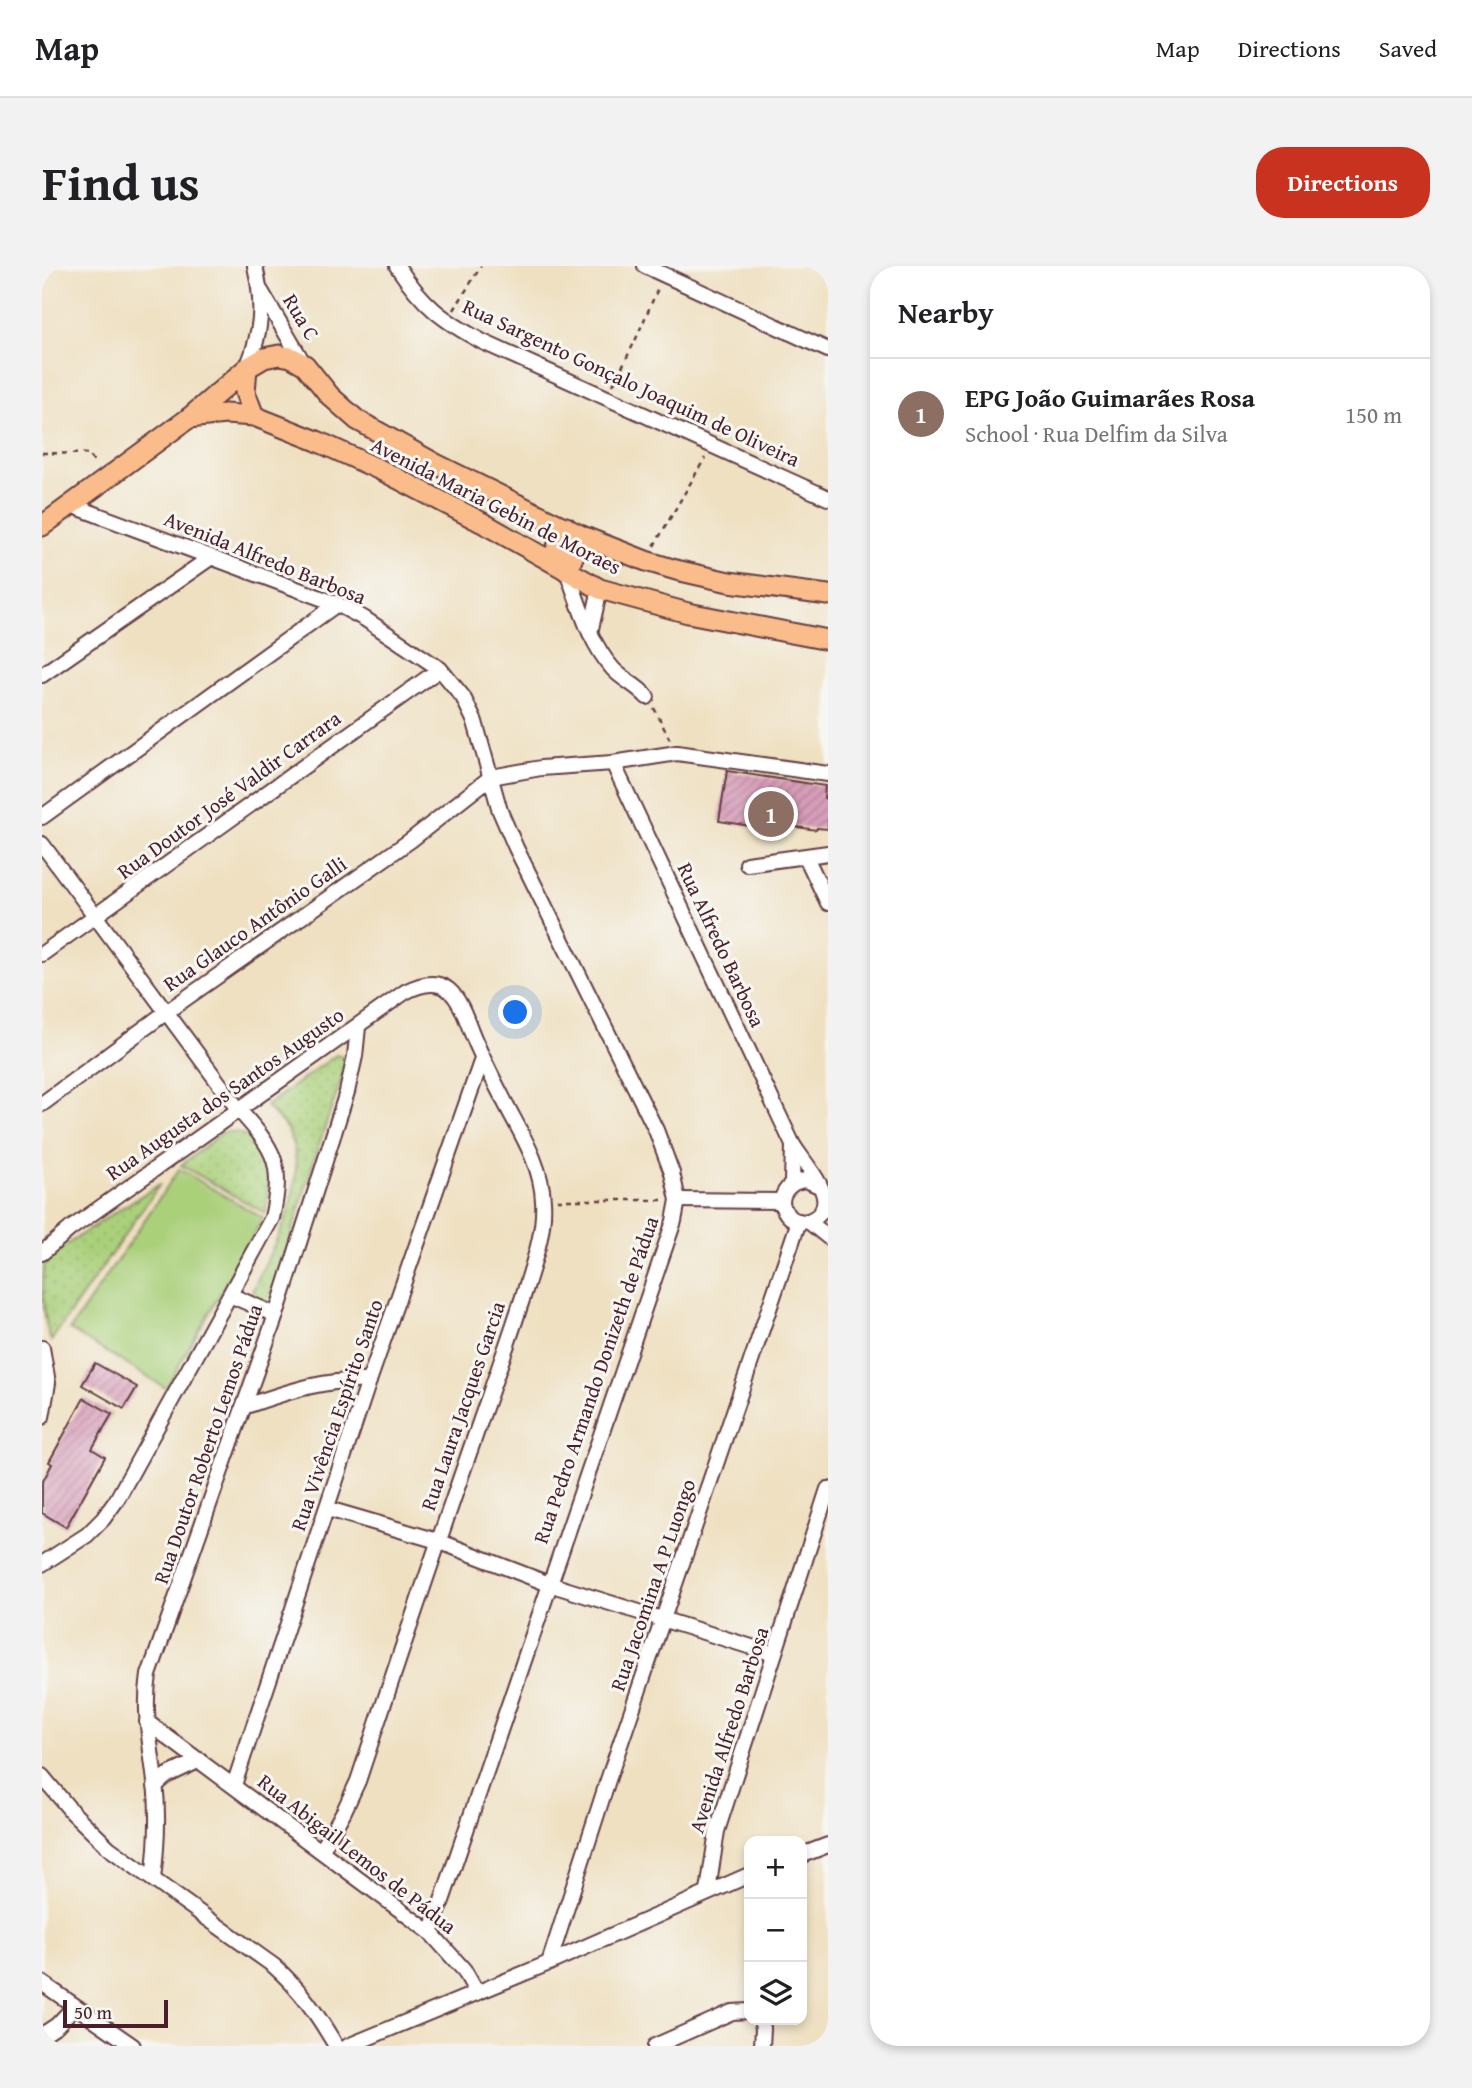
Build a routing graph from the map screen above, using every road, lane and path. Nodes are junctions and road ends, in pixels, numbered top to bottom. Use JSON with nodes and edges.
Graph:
{"nodes":[{"id":1,"x":255,"y":266,"type":"edge"},
{"id":2,"x":397,"y":266,"type":"edge"},
{"id":3,"x":481,"y":266,"type":"edge"},
{"id":4,"x":645,"y":266,"type":"edge"},
{"id":5,"x":663,"y":276,"type":"junction"},
{"id":6,"x":261,"y":291,"type":"junction"},
{"id":7,"x":447,"y":322,"type":"junction"},
{"id":8,"x":828,"y":350,"type":"edge"},
{"id":9,"x":305,"y":365,"type":"junction"},
{"id":10,"x":247,"y":368,"type":"junction"},
{"id":11,"x":606,"y":397,"type":"junction"},
{"id":12,"x":254,"y":416,"type":"junction"},
{"id":13,"x":189,"y":418,"type":"junction"},
{"id":14,"x":713,"y":444,"type":"junction"},
{"id":15,"x":42,"y":453,"type":"edge"},
{"id":16,"x":106,"y":480,"type":"junction"},
{"id":17,"x":828,"y":498,"type":"edge"},
{"id":18,"x":71,"y":505,"type":"junction"},
{"id":19,"x":42,"y":526,"type":"edge"},
{"id":20,"x":574,"y":532,"type":"junction"},
{"id":21,"x":210,"y":558,"type":"junction"},
{"id":22,"x":646,"y":561,"type":"junction"},
{"id":23,"x":559,"y":566,"type":"junction"},
{"id":24,"x":600,"y":589,"type":"junction"},
{"id":25,"x":828,"y":595,"type":"edge"},
{"id":26,"x":337,"y":604,"type":"junction"},
{"id":27,"x":590,"y":634,"type":"junction"},
{"id":28,"x":828,"y":640,"type":"edge"},
{"id":29,"x":440,"y":668,"type":"junction"},
{"id":30,"x":42,"y":675,"type":"edge"},
{"id":31,"x":647,"y":697,"type":"joint"},
{"id":32,"x":677,"y":753,"type":"junction"},
{"id":33,"x":613,"y":763,"type":"junction"},
{"id":34,"x":828,"y":774,"type":"edge"},
{"id":35,"x":491,"y":777,"type":"junction"},
{"id":36,"x":42,"y":817,"type":"edge"},
{"id":37,"x":42,"y":844,"type":"edge"},
{"id":38,"x":828,"y":853,"type":"edge"},
{"id":39,"x":806,"y":857,"type":"junction"},
{"id":40,"x":747,"y":864,"type":"dead end"},
{"id":41,"x":828,"y":903,"type":"edge"},
{"id":42,"x":96,"y":916,"type":"junction"},
{"id":43,"x":42,"y":954,"type":"edge"},
{"id":44,"x":438,"y":984,"type":"joint"},
{"id":45,"x":165,"y":1013,"type":"junction"},
{"id":46,"x":358,"y":1027,"type":"junction"},
{"id":47,"x":482,"y":1059,"type":"junction"},
{"id":48,"x":42,"y":1104,"type":"edge"},
{"id":49,"x":243,"y":1115,"type":"junction"},
{"id":50,"x":793,"y":1144,"type":"junction"},
{"id":51,"x":792,"y":1183,"type":"junction"},
{"id":52,"x":824,"y":1198,"type":"edge"},
{"id":53,"x":543,"y":1200,"type":"junction"},
{"id":54,"x":678,"y":1200,"type":"junction"},
{"id":55,"x":782,"y":1201,"type":"junction"},
{"id":56,"x":804,"y":1221,"type":"junction"},
{"id":57,"x":828,"y":1237,"type":"edge"},
{"id":58,"x":42,"y":1253,"type":"edge"},
{"id":59,"x":230,"y":1295,"type":"junction"},
{"id":60,"x":276,"y":1315,"type":"junction"},
{"id":61,"x":42,"y":1348,"type":"edge"},
{"id":62,"x":369,"y":1381,"type":"junction"},
{"id":63,"x":243,"y":1407,"type":"junction"},
{"id":64,"x":42,"y":1417,"type":"edge"},
{"id":65,"x":828,"y":1489,"type":"edge"},
{"id":66,"x":328,"y":1509,"type":"junction"},
{"id":67,"x":438,"y":1541,"type":"junction"},
{"id":68,"x":42,"y":1563,"type":"edge"},
{"id":69,"x":549,"y":1584,"type":"junction"},
{"id":70,"x":662,"y":1620,"type":"junction"},
{"id":71,"x":775,"y":1654,"type":"junction"},
{"id":72,"x":147,"y":1722,"type":"junction"},
{"id":73,"x":200,"y":1760,"type":"junction"},
{"id":74,"x":42,"y":1776,"type":"edge"},
{"id":75,"x":234,"y":1785,"type":"junction"},
{"id":76,"x":155,"y":1786,"type":"junction"},
{"id":77,"x":828,"y":1845,"type":"edge"},
{"id":78,"x":322,"y":1850,"type":"junction"},
{"id":79,"x":807,"y":1853,"type":"edge"},
{"id":80,"x":744,"y":1877,"type":"edge"},
{"id":81,"x":153,"y":1880,"type":"junction"},
{"id":82,"x":708,"y":1891,"type":"junction"},
{"id":83,"x":431,"y":1933,"type":"junction"},
{"id":84,"x":549,"y":1963,"type":"junction"},
{"id":85,"x":42,"y":1983,"type":"edge"},
{"id":86,"x":477,"y":1993,"type":"junction"},
{"id":87,"x":74,"y":2007,"type":"junction"},
{"id":88,"x":744,"y":2011,"type":"edge"},
{"id":89,"x":761,"y":2025,"type":"edge"},
{"id":90,"x":42,"y":2035,"type":"edge"},
{"id":91,"x":133,"y":2046,"type":"edge"},
{"id":92,"x":336,"y":2046,"type":"edge"},
{"id":93,"x":348,"y":2046,"type":"edge"},
{"id":94,"x":654,"y":2046,"type":"edge"},
{"id":95,"x":762,"y":2046,"type":"edge"}],
"edges":[{"from":1,"to":6,"type":"street","name":"Rua C"},
{"from":2,"to":7,"type":"street","name":"Rua Sargento Gonçalo Joaquim de Oliveira"},
{"from":3,"to":7,"type":"path"},
{"from":4,"to":5,"type":"street"},
{"from":5,"to":8,"type":"street"},
{"from":5,"to":11,"type":"path"},
{"from":6,"to":9,"type":"street","name":"Rua C"},
{"from":6,"to":10,"type":"street","name":"Rua C"},
{"from":7,"to":11,"type":"street","name":"Rua Sargento Gonçalo Joaquim de Oliveira"},
{"from":9,"to":10,"type":"main road"},
{"from":9,"to":20,"type":"main road","name":"Avenida Maria Gebin de Moraes"},
{"from":10,"to":12,"type":"main road"},
{"from":10,"to":13,"type":"main road"},
{"from":11,"to":14,"type":"street","name":"Rua Sargento Gonçalo Joaquim de Oliveira"},
{"from":12,"to":13,"type":"main road","name":"Avenida Maria Gebin de Moraes"},
{"from":12,"to":23,"type":"main road","name":"Avenida Maria Gebin de Moraes"},
{"from":13,"to":16,"type":"main road"},
{"from":14,"to":17,"type":"street","name":"Rua Sargento Gonçalo Joaquim de Oliveira"},
{"from":14,"to":22,"type":"path"},
{"from":15,"to":16,"type":"path"},
{"from":16,"to":18,"type":"main road"},
{"from":18,"to":19,"type":"main road"},
{"from":18,"to":21,"type":"street","name":"Avenida Alfredo Barbosa"},
{"from":20,"to":22,"type":"main road","name":"Avenida Maria Gebin de Moraes"},
{"from":20,"to":23,"type":"main road"},
{"from":21,"to":26,"type":"street","name":"Avenida Alfredo Barbosa"},
{"from":21,"to":30,"type":"street"},
{"from":22,"to":25,"type":"main road","name":"Avenida Maria Gebin de Moraes"},
{"from":23,"to":24,"type":"main road","name":"Avenida Maria Gebin de Moraes"},
{"from":23,"to":27,"type":"street"},
{"from":24,"to":27,"type":"street"},
{"from":24,"to":28,"type":"main road","name":"Avenida Maria Gebin de Moraes"},
{"from":26,"to":29,"type":"street","name":"Avenida Alfredo Barbosa"},
{"from":26,"to":36,"type":"street"},
{"from":27,"to":31,"type":"street"},
{"from":29,"to":35,"type":"street","name":"Avenida Alfredo Barbosa"},
{"from":29,"to":42,"type":"street","name":"Rua Doutor José Valdir Carrara"},
{"from":31,"to":32,"type":"path"},
{"from":32,"to":33,"type":"street"},
{"from":32,"to":34,"type":"street"},
{"from":33,"to":35,"type":"street"},
{"from":33,"to":50,"type":"street","name":"Rua Alfredo Barbosa"},
{"from":35,"to":45,"type":"street","name":"Rua Glauco Antônio Galli"},
{"from":35,"to":54,"type":"street","name":"Rua Pedro Armando Donizeth de Pádua"},
{"from":37,"to":42,"type":"street"},
{"from":38,"to":39,"type":"street"},
{"from":39,"to":40,"type":"street"},
{"from":39,"to":41,"type":"street"},
{"from":42,"to":43,"type":"street","name":"Rua Doutor José Valdir Carrara"},
{"from":42,"to":45,"type":"street"},
{"from":44,"to":46,"type":"street","name":"Rua Augusta dos Santos Augusto"},
{"from":44,"to":47,"type":"street","name":"Rua Laura Jacques Garcia"},
{"from":45,"to":48,"type":"street","name":"Rua Glauco Antônio Galli"},
{"from":45,"to":49,"type":"street"},
{"from":46,"to":49,"type":"street","name":"Rua Augusta dos Santos Augusto"},
{"from":46,"to":60,"type":"street","name":"Rua Doutor Roberto Lemos Pádua"},
{"from":47,"to":53,"type":"street","name":"Rua Laura Jacques Garcia"},
{"from":47,"to":62,"type":"street","name":"Rua Vivência Espírito Santo"},
{"from":49,"to":58,"type":"street","name":"Rua Augusta dos Santos Augusto"},
{"from":49,"to":59,"type":"street"},
{"from":50,"to":51,"type":"street","name":"Rua Alfredo Barbosa"},
{"from":50,"to":52,"type":"street","name":"Rua Alfredo Barbosa"},
{"from":51,"to":52,"type":"street"},
{"from":51,"to":55,"type":"street"},
{"from":52,"to":56,"type":"street"},
{"from":53,"to":54,"type":"path"},
{"from":53,"to":67,"type":"street","name":"Rua Laura Jacques Garcia"},
{"from":54,"to":55,"type":"street"},
{"from":54,"to":69,"type":"street","name":"Rua Pedro Armando Donizeth de Pádua"},
{"from":55,"to":56,"type":"street"},
{"from":56,"to":57,"type":"street"},
{"from":56,"to":70,"type":"street","name":"Rua Jacomina A P Luongo"},
{"from":59,"to":60,"type":"street"},
{"from":59,"to":68,"type":"street"},
{"from":60,"to":63,"type":"street","name":"Rua Doutor Roberto Lemos Pádua"},
{"from":61,"to":64,"type":"street"},
{"from":62,"to":63,"type":"street"},
{"from":62,"to":66,"type":"street","name":"Rua Vivência Espírito Santo"},
{"from":63,"to":72,"type":"street","name":"Rua Doutor Roberto Lemos Pádua"},
{"from":65,"to":71,"type":"street","name":"Avenida Alfredo Barbosa"},
{"from":66,"to":67,"type":"street"},
{"from":66,"to":75,"type":"street","name":"Rua Vivência Espírito Santo"},
{"from":67,"to":69,"type":"street"},
{"from":67,"to":78,"type":"street","name":"Rua Laura Jacques Garcia"},
{"from":69,"to":70,"type":"street"},
{"from":69,"to":83,"type":"street","name":"Rua Pedro Armando Donizeth de Pádua"},
{"from":70,"to":71,"type":"street"},
{"from":70,"to":84,"type":"street","name":"Rua Jacomina A P Luongo"},
{"from":71,"to":82,"type":"street","name":"Avenida Alfredo Barbosa"},
{"from":72,"to":73,"type":"street","name":"Rua Abigail Lemos de Pádua"},
{"from":72,"to":76,"type":"street","name":"Rua Doutor Roberto Lemos Pádua"},
{"from":73,"to":75,"type":"street","name":"Rua Abigail Lemos de Pádua"},
{"from":73,"to":76,"type":"street"},
{"from":74,"to":81,"type":"street"},
{"from":75,"to":78,"type":"street","name":"Rua Abigail Lemos de Pádua"},
{"from":76,"to":81,"type":"street","name":"Rua Doutor Roberto Lemos Pádua"},
{"from":77,"to":79,"type":"street"},
{"from":78,"to":83,"type":"street","name":"Rua Abigail Lemos de Pádua"},
{"from":80,"to":82,"type":"street"},
{"from":81,"to":92,"type":"street"},
{"from":82,"to":84,"type":"street"},
{"from":83,"to":86,"type":"street","name":"Rua Abigail Lemos de Pádua"},
{"from":84,"to":86,"type":"street"},
{"from":85,"to":87,"type":"street"},
{"from":86,"to":93,"type":"street"},
{"from":87,"to":90,"type":"street"},
{"from":87,"to":91,"type":"street"},
{"from":88,"to":94,"type":"street"},
{"from":89,"to":95,"type":"street"}]}
